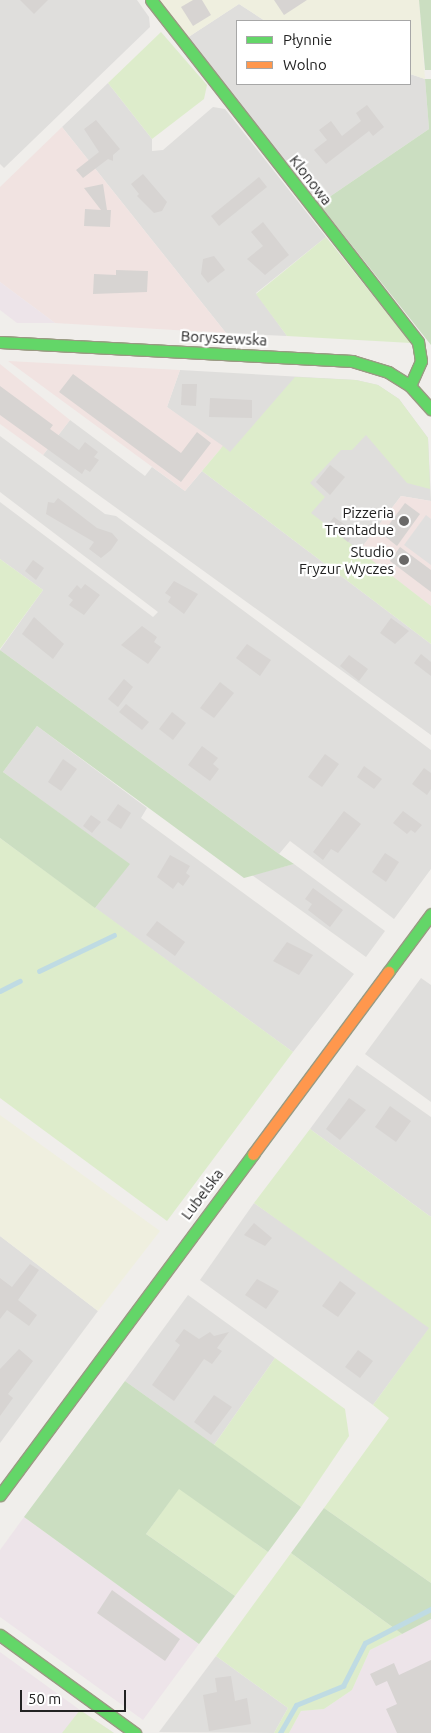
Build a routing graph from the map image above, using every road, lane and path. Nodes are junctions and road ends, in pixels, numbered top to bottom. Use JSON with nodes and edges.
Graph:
{"nodes":[{"id":1,"x":151,"y":0,"type":"edge"},
{"id":2,"x":0,"y":342,"type":"edge"},
{"id":3,"x":410,"y":386,"type":"junction"},
{"id":4,"x":431,"y":409,"type":"edge"},
{"id":5,"x":431,"y":914,"type":"edge"},
{"id":6,"x":0,"y":1495,"type":"edge"},
{"id":7,"x":0,"y":1635,"type":"edge"},
{"id":8,"x":135,"y":1733,"type":"edge"}],
"edges":[{"from":1,"to":3,"type":"street","name":"Klonowa"},
{"from":2,"to":3,"type":"street","name":"Boryszewska"},
{"from":3,"to":4,"type":"street","name":"Boryszewska"},
{"from":5,"to":6,"type":"street","name":"Lubelska"},
{"from":7,"to":8,"type":"street"}]}
